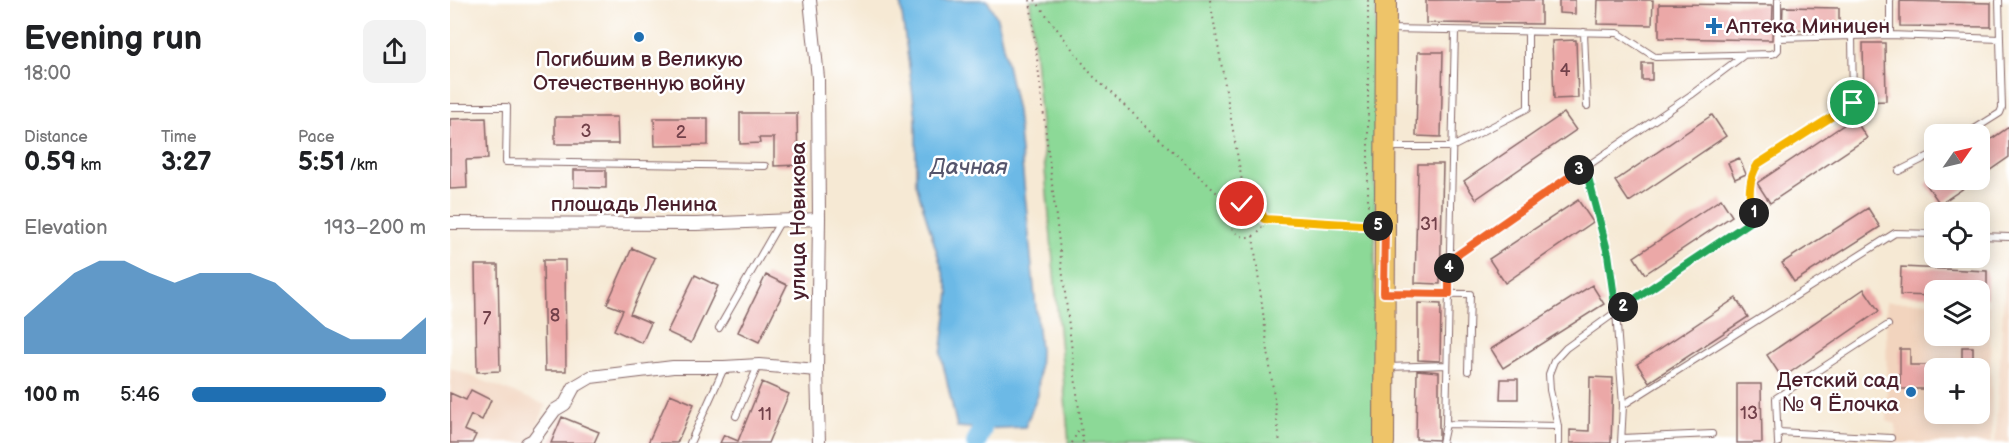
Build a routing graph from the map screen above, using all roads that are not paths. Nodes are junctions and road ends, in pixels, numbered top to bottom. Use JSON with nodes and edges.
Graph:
{"nodes":[{"id":1,"x":810,"y":0,"type":"edge"},
{"id":2,"x":1386,"y":0,"type":"edge"},
{"id":3,"x":1778,"y":0,"type":"edge"},
{"id":4,"x":1890,"y":0,"type":"edge"},
{"id":5,"x":1999,"y":0,"type":"edge"},
{"id":6,"x":1385,"y":29,"type":"junction"},
{"id":7,"x":1528,"y":31,"type":"junction"},
{"id":8,"x":1455,"y":32,"type":"junction"},
{"id":9,"x":1584,"y":32,"type":"junction"},
{"id":10,"x":1890,"y":35,"type":"junction"},
{"id":11,"x":1852,"y":36,"type":"junction"},
{"id":12,"x":1778,"y":38,"type":"junction"},
{"id":13,"x":2000,"y":39,"type":"junction"},
{"id":14,"x":1744,"y":55,"type":"junction"},
{"id":15,"x":1587,"y":106,"type":"dead end"},
{"id":16,"x":450,"y":107,"type":"edge"},
{"id":17,"x":1982,"y":124,"type":"edge"},
{"id":18,"x":1385,"y":147,"type":"junction"},
{"id":19,"x":1452,"y":147,"type":"junction"},
{"id":20,"x":1924,"y":158,"type":"edge"},
{"id":21,"x":765,"y":166,"type":"dead end"},
{"id":22,"x":1585,"y":166,"type":"junction"},
{"id":23,"x":1899,"y":171,"type":"dead end"},
{"id":24,"x":819,"y":219,"type":"junction"},
{"id":25,"x":780,"y":221,"type":"junction"},
{"id":26,"x":450,"y":223,"type":"edge"},
{"id":27,"x":1924,"y":234,"type":"edge"},
{"id":28,"x":1990,"y":236,"type":"edge"},
{"id":29,"x":2009,"y":237,"type":"edge"},
{"id":30,"x":1450,"y":260,"type":"junction"},
{"id":31,"x":1384,"y":293,"type":"junction"},
{"id":32,"x":1449,"y":294,"type":"junction"},
{"id":33,"x":1616,"y":312,"type":"junction"},
{"id":34,"x":1888,"y":325,"type":"dead end"},
{"id":35,"x":719,"y":328,"type":"dead end"},
{"id":36,"x":759,"y":365,"type":"junction"},
{"id":37,"x":1447,"y":365,"type":"junction"},
{"id":38,"x":1384,"y":367,"type":"junction"},
{"id":39,"x":724,"y":368,"type":"junction"},
{"id":40,"x":817,"y":370,"type":"junction"},
{"id":41,"x":1468,"y":371,"type":"dead end"},
{"id":42,"x":1623,"y":405,"type":"junction"},
{"id":43,"x":736,"y":416,"type":"dead end"},
{"id":44,"x":1446,"y":424,"type":"junction"},
{"id":45,"x":1558,"y":426,"type":"junction"},
{"id":46,"x":1778,"y":432,"type":"junction"},
{"id":47,"x":1712,"y":434,"type":"dead end"},
{"id":48,"x":1891,"y":438,"type":"dead end"},
{"id":49,"x":1622,"y":440,"type":"edge"},
{"id":50,"x":527,"y":443,"type":"edge"},
{"id":51,"x":690,"y":443,"type":"edge"},
{"id":52,"x":819,"y":443,"type":"edge"},
{"id":53,"x":1384,"y":443,"type":"edge"},
{"id":54,"x":1442,"y":443,"type":"edge"},
{"id":55,"x":1558,"y":443,"type":"edge"},
{"id":56,"x":1778,"y":443,"type":"edge"}],
"edges":[{"from":1,"to":24,"type":"street","name":"улица Новикова"},
{"from":2,"to":6,"type":"main road"},
{"from":3,"to":12,"type":"lane"},
{"from":4,"to":10,"type":"lane"},
{"from":5,"to":13,"type":"lane"},
{"from":6,"to":8,"type":"lane"},
{"from":6,"to":18,"type":"main road"},
{"from":7,"to":8,"type":"lane"},
{"from":7,"to":9,"type":"lane"},
{"from":7,"to":19,"type":"lane"},
{"from":8,"to":19,"type":"lane"},
{"from":9,"to":14,"type":"lane"},
{"from":9,"to":15,"type":"lane"},
{"from":10,"to":11,"type":"lane"},
{"from":10,"to":13,"type":"lane"},
{"from":11,"to":12,"type":"lane"},
{"from":11,"to":33,"type":"lane"},
{"from":12,"to":14,"type":"lane"},
{"from":13,"to":17,"type":"lane"},
{"from":14,"to":22,"type":"lane"},
{"from":16,"to":21,"type":"lane"},
{"from":18,"to":19,"type":"lane"},
{"from":18,"to":31,"type":"main road"},
{"from":19,"to":30,"type":"lane"},
{"from":20,"to":23,"type":"lane"},
{"from":22,"to":30,"type":"lane"},
{"from":22,"to":33,"type":"lane"},
{"from":24,"to":25,"type":"street","name":"площадь Ленина"},
{"from":24,"to":40,"type":"street","name":"улица Новикова"},
{"from":25,"to":26,"type":"street","name":"площадь Ленина"},
{"from":25,"to":35,"type":"lane"},
{"from":27,"to":42,"type":"lane"},
{"from":28,"to":29,"type":"lane"},
{"from":30,"to":32,"type":"lane"},
{"from":31,"to":32,"type":"lane"},
{"from":31,"to":38,"type":"main road"},
{"from":32,"to":37,"type":"lane"},
{"from":32,"to":41,"type":"lane"},
{"from":33,"to":42,"type":"lane"},
{"from":33,"to":45,"type":"lane"},
{"from":34,"to":46,"type":"lane"},
{"from":36,"to":39,"type":"street"},
{"from":36,"to":40,"type":"street"},
{"from":36,"to":43,"type":"lane"},
{"from":37,"to":38,"type":"lane"},
{"from":37,"to":44,"type":"lane"},
{"from":38,"to":53,"type":"main road"},
{"from":39,"to":50,"type":"street"},
{"from":39,"to":51,"type":"lane"},
{"from":40,"to":52,"type":"street","name":"улица Новикова"},
{"from":42,"to":49,"type":"lane"},
{"from":44,"to":45,"type":"lane"},
{"from":44,"to":54,"type":"lane"},
{"from":45,"to":55,"type":"lane"},
{"from":46,"to":48,"type":"lane"},
{"from":46,"to":56,"type":"lane"},
{"from":47,"to":49,"type":"lane"}]}
